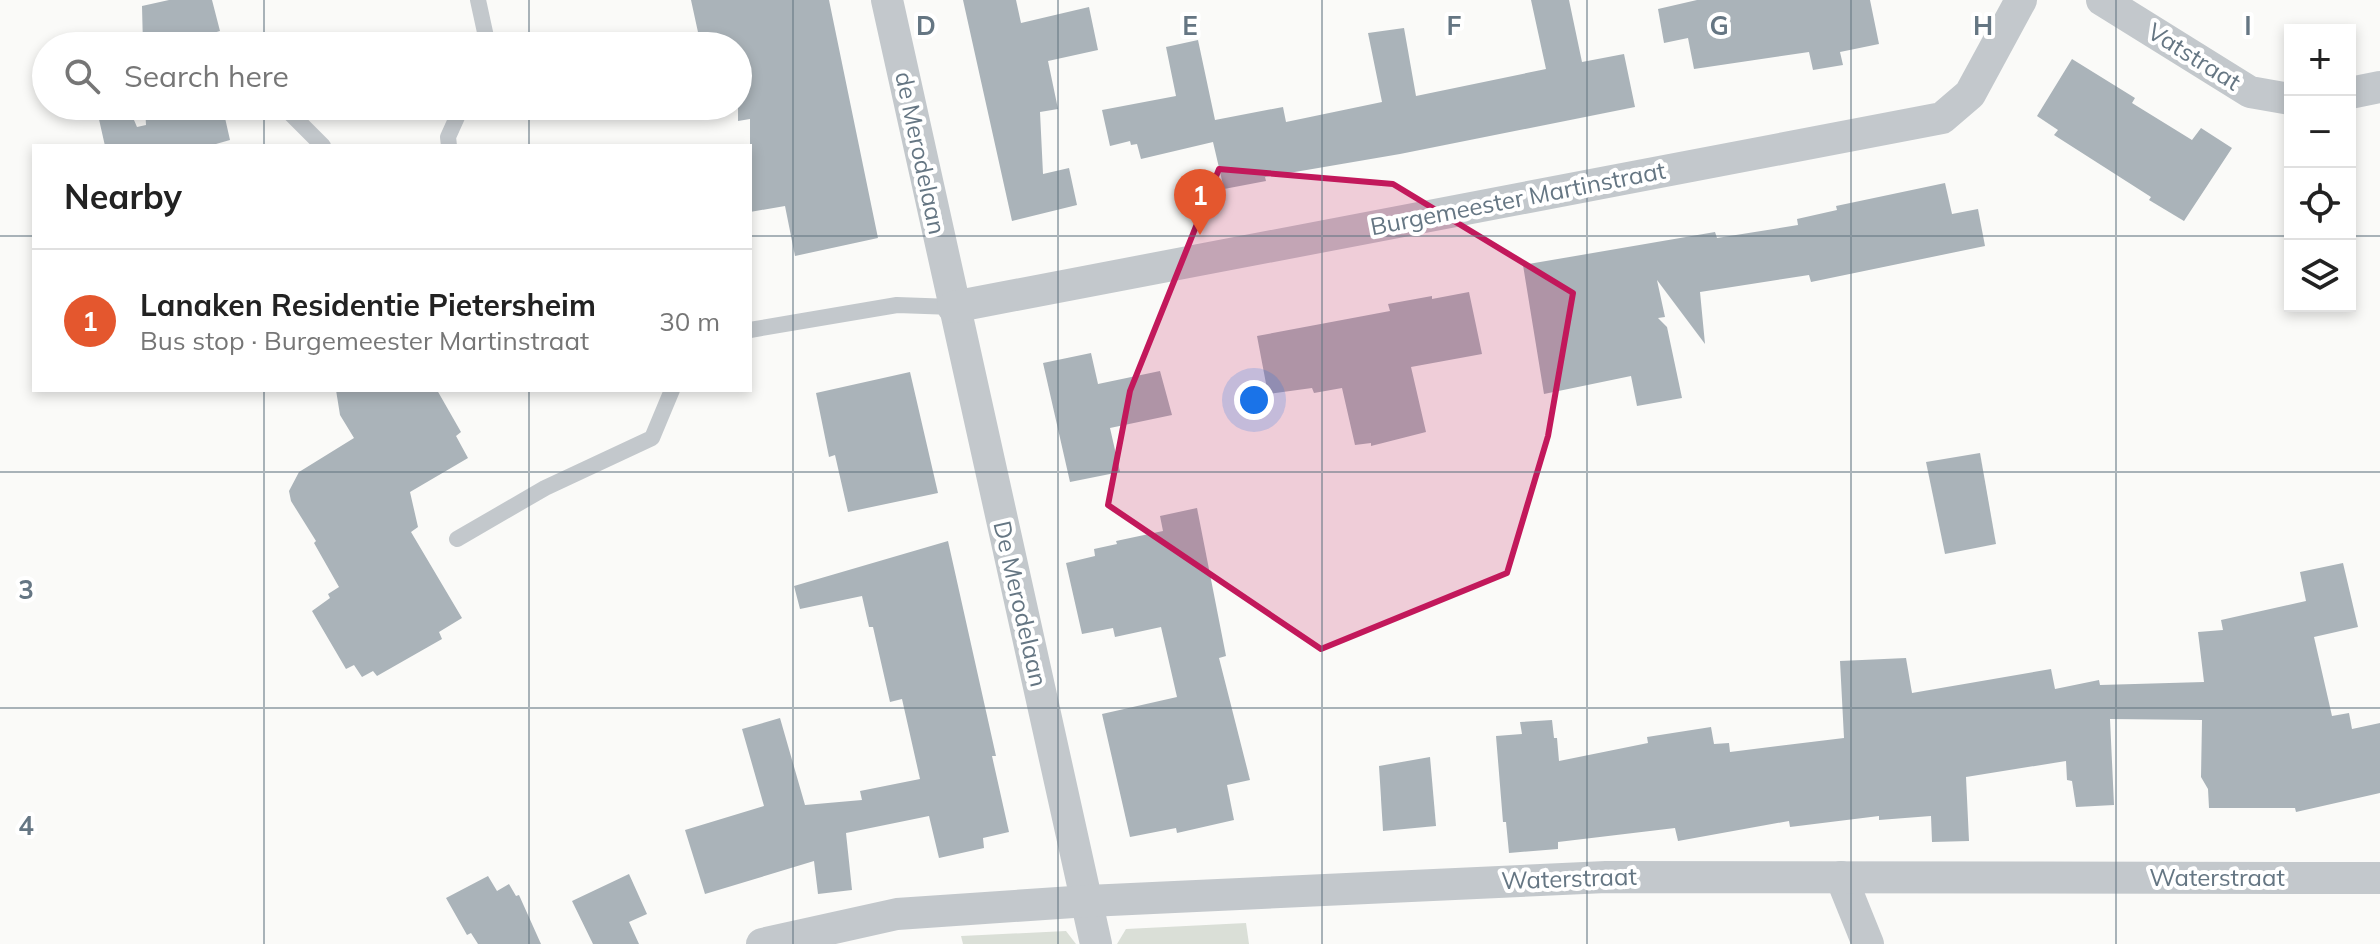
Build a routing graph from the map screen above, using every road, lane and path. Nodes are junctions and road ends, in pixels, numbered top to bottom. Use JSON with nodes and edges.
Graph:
{"nodes":[{"id":1,"x":478,"y":0,"type":"edge"},
{"id":2,"x":887,"y":0,"type":"edge"},
{"id":3,"x":2021,"y":0,"type":"edge"},
{"id":4,"x":2102,"y":0,"type":"edge"},
{"id":5,"x":485,"y":32,"type":"edge"},
{"id":6,"x":2380,"y":87,"type":"edge"},
{"id":7,"x":2356,"y":92,"type":"edge"},
{"id":8,"x":2284,"y":98,"type":"edge"},
{"id":9,"x":297,"y":120,"type":"edge"},
{"id":10,"x":456,"y":120,"type":"edge"},
{"id":11,"x":321,"y":144,"type":"edge"},
{"id":12,"x":449,"y":144,"type":"edge"},
{"id":13,"x":953,"y":307,"type":"junction"},
{"id":14,"x":752,"y":330,"type":"edge"},
{"id":15,"x":671,"y":392,"type":"edge"},
{"id":16,"x":457,"y":539,"type":"dead end"},
{"id":17,"x":1841,"y":877,"type":"junction"},
{"id":18,"x":2380,"y":878,"type":"edge"},
{"id":19,"x":1088,"y":901,"type":"junction"},
{"id":20,"x":762,"y":944,"type":"edge"},
{"id":21,"x":1096,"y":944,"type":"edge"},
{"id":22,"x":1868,"y":944,"type":"edge"}],
"edges":[{"from":1,"to":5,"type":"lane"},
{"from":2,"to":13,"type":"street","name":"de Merodelaan"},
{"from":3,"to":13,"type":"street","name":"Burgemeester Martinstraat"},
{"from":4,"to":8,"type":"street","name":"Vatstraat"},
{"from":6,"to":7,"type":"street"},
{"from":9,"to":11,"type":"lane"},
{"from":10,"to":12,"type":"lane"},
{"from":13,"to":14,"type":"lane"},
{"from":13,"to":19,"type":"street","name":"De Merodelaan"},
{"from":15,"to":16,"type":"lane"},
{"from":17,"to":18,"type":"street","name":"Waterstraat"},
{"from":17,"to":19,"type":"street","name":"Waterstraat"},
{"from":17,"to":22,"type":"street"},
{"from":19,"to":20,"type":"street","name":"Waterstraat"},
{"from":19,"to":21,"type":"street","name":"De Merodelaan"}]}
